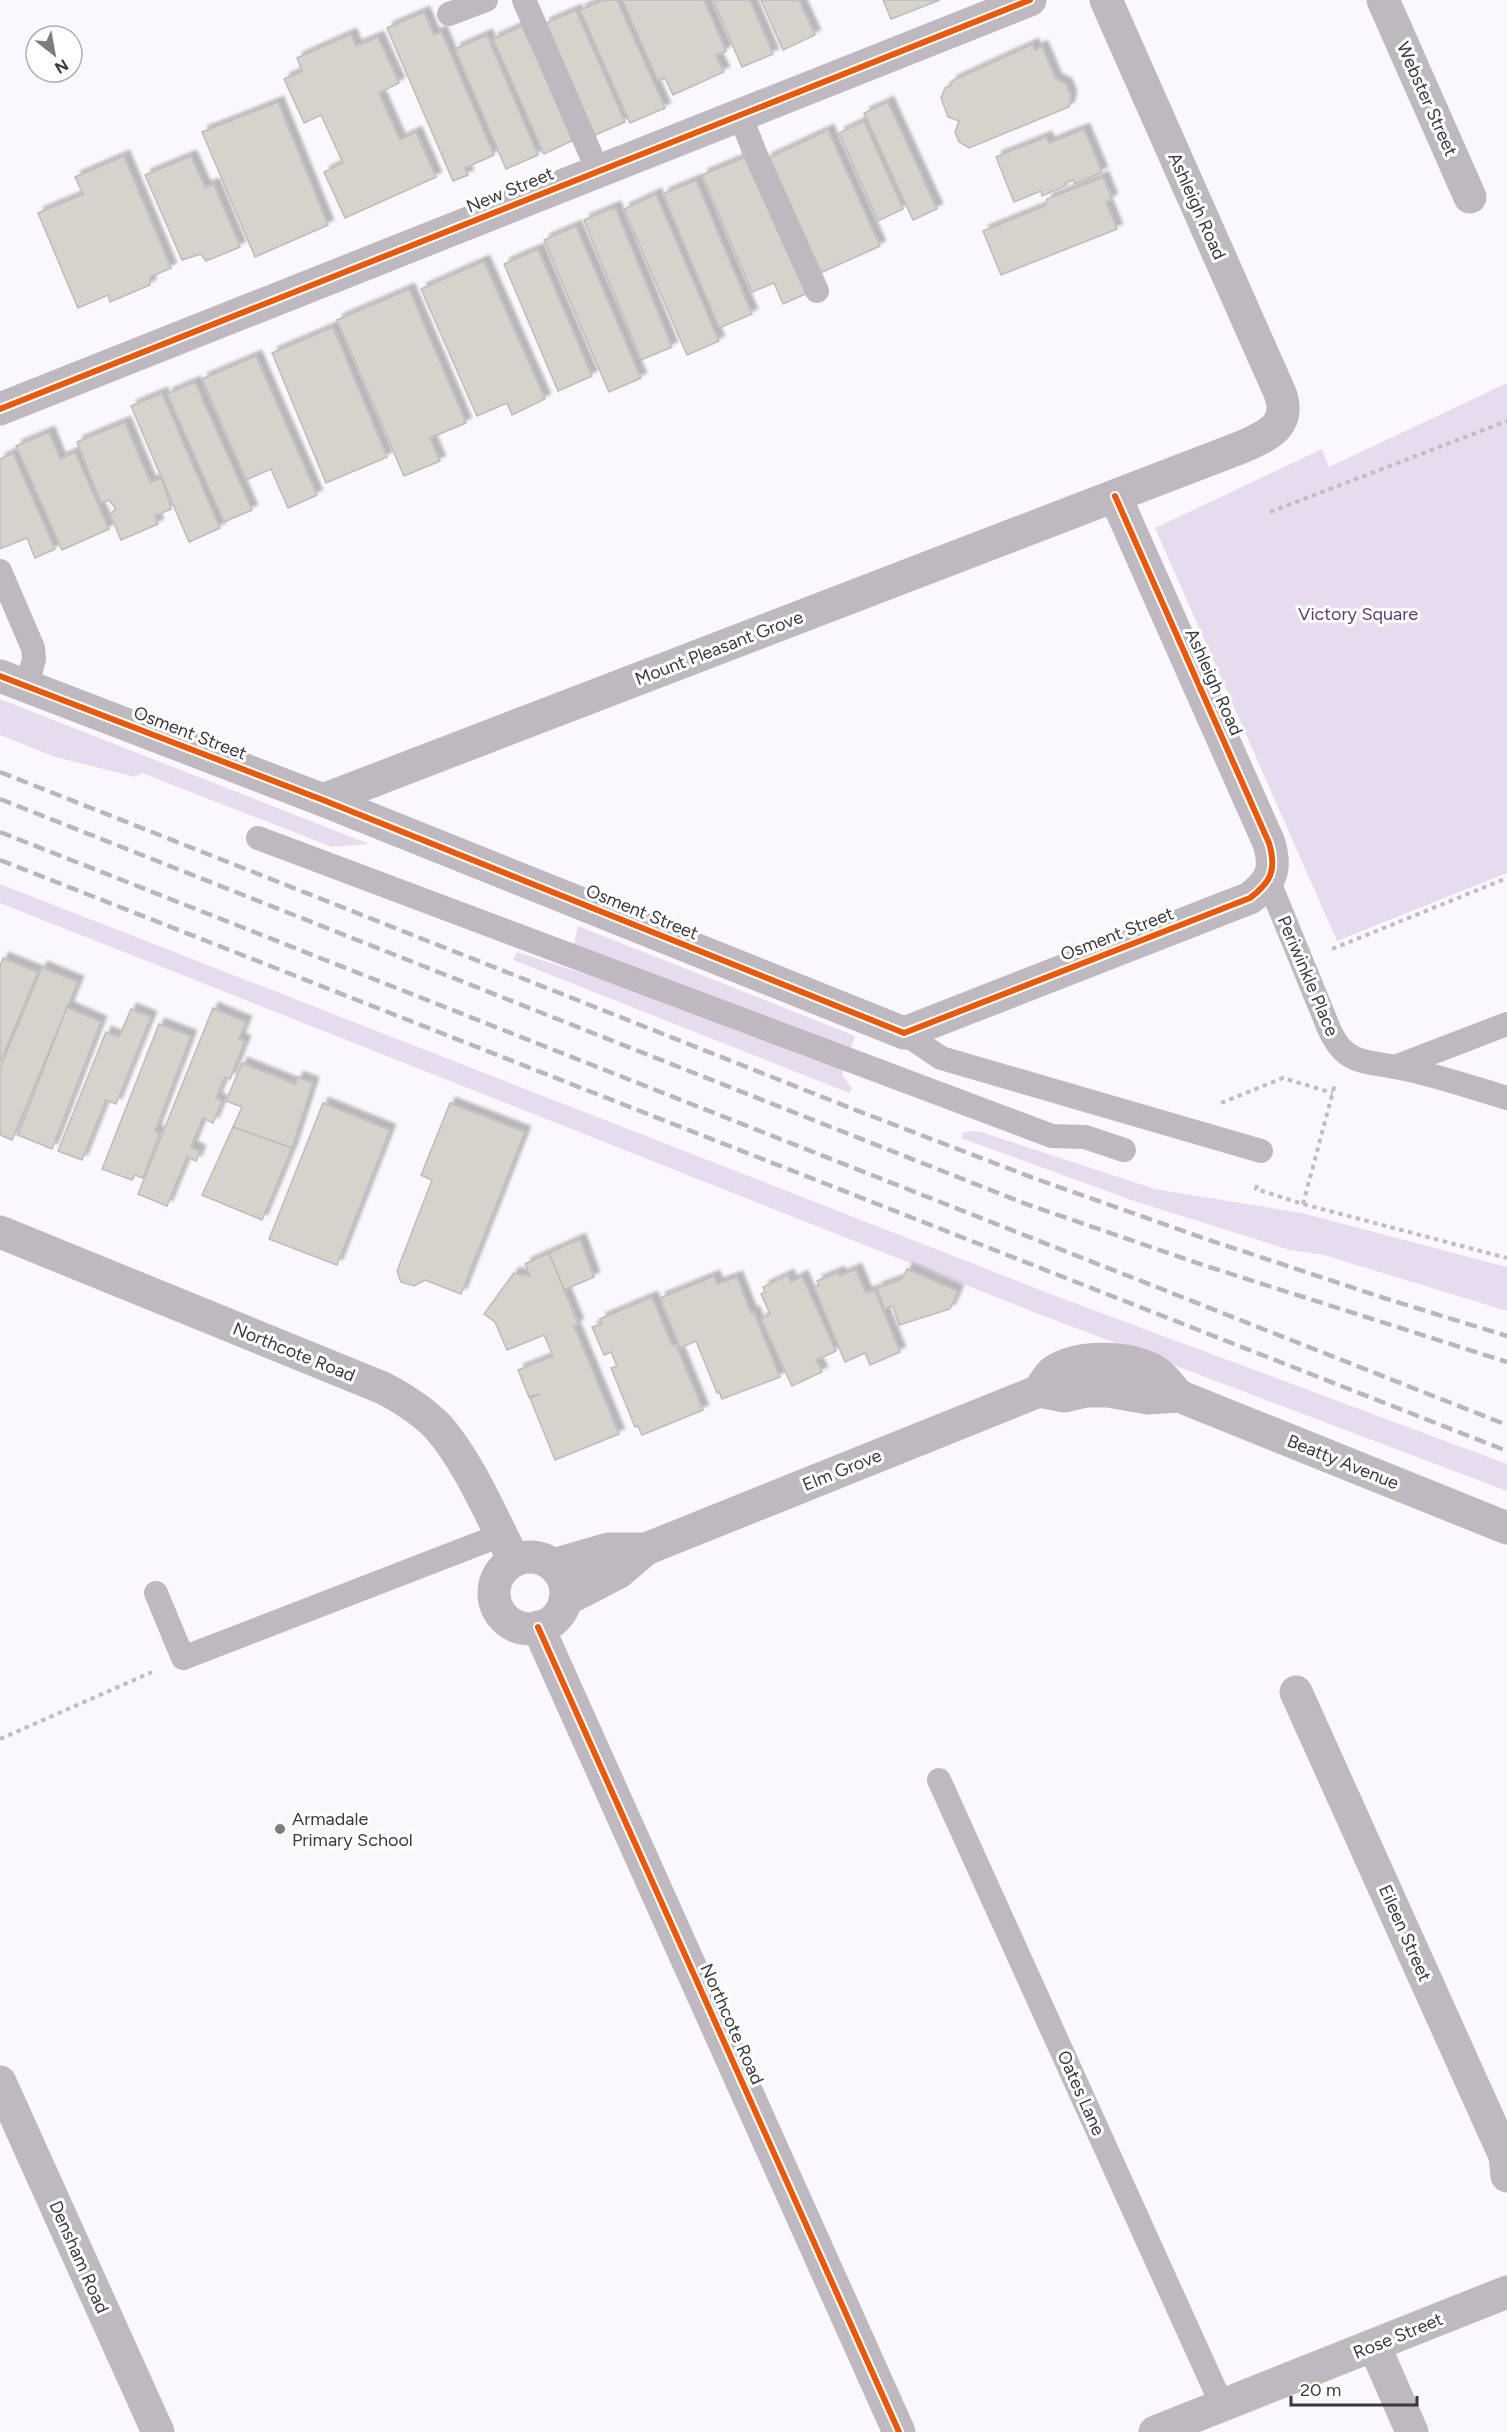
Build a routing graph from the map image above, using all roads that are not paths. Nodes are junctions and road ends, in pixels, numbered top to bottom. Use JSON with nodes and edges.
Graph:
{"nodes":[{"id":1,"x":486,"y":0,"type":"edge"},
{"id":2,"x":524,"y":0,"type":"edge"},
{"id":3,"x":1030,"y":0,"type":"edge"},
{"id":4,"x":1106,"y":0,"type":"edge"},
{"id":5,"x":1383,"y":0,"type":"edge"},
{"id":6,"x":448,"y":14,"type":"dead end"},
{"id":7,"x":740,"y":115,"type":"junction"},
{"id":8,"x":598,"y":171,"type":"junction"},
{"id":9,"x":1470,"y":197,"type":"dead end"},
{"id":10,"x":817,"y":291,"type":"dead end"},
{"id":11,"x":0,"y":409,"type":"edge"},
{"id":12,"x":1115,"y":496,"type":"junction"},
{"id":13,"x":0,"y":571,"type":"edge"},
{"id":14,"x":13,"y":681,"type":"edge"},
{"id":15,"x":323,"y":800,"type":"junction"},
{"id":16,"x":258,"y":838,"type":"dead end"},
{"id":17,"x":1269,"y":882,"type":"junction"},
{"id":18,"x":1507,"y":1024,"type":"edge"},
{"id":19,"x":904,"y":1033,"type":"junction"},
{"id":20,"x":1395,"y":1066,"type":"junction"},
{"id":21,"x":1507,"y":1098,"type":"edge"},
{"id":22,"x":1094,"y":1102,"type":"junction"},
{"id":23,"x":1085,"y":1137,"type":"junction"},
{"id":24,"x":1124,"y":1150,"type":"dead end"},
{"id":25,"x":1261,"y":1151,"type":"road end"},
{"id":26,"x":0,"y":1232,"type":"edge"},
{"id":27,"x":1112,"y":1359,"type":"joint"},
{"id":28,"x":1039,"y":1390,"type":"junction"},
{"id":29,"x":1179,"y":1396,"type":"junction"},
{"id":30,"x":1507,"y":1528,"type":"edge"},
{"id":31,"x":507,"y":1548,"type":"junction"},
{"id":32,"x":646,"y":1549,"type":"junction"},
{"id":33,"x":554,"y":1565,"type":"junction"},
{"id":34,"x":156,"y":1593,"type":"dead end"},
{"id":35,"x":565,"y":1600,"type":"junction"},
{"id":36,"x":538,"y":1627,"type":"junction"},
{"id":37,"x":1296,"y":1692,"type":"dead end"},
{"id":38,"x":939,"y":1780,"type":"dead end"},
{"id":39,"x":0,"y":2082,"type":"edge"},
{"id":40,"x":12,"y":2140,"type":"edge"},
{"id":41,"x":1507,"y":2176,"type":"edge"},
{"id":42,"x":1507,"y":2292,"type":"edge"},
{"id":43,"x":1374,"y":2345,"type":"junction"},
{"id":44,"x":1222,"y":2405,"type":"junction"},
{"id":45,"x":158,"y":2432,"type":"edge"},
{"id":46,"x":899,"y":2432,"type":"edge"},
{"id":47,"x":1155,"y":2432,"type":"edge"},
{"id":48,"x":1412,"y":2432,"type":"edge"}],
"edges":[{"from":1,"to":6,"type":"lane"},
{"from":2,"to":8,"type":"lane"},
{"from":3,"to":7,"type":"street","name":"New Street"},
{"from":4,"to":12,"type":"street","name":"Ashleigh Road"},
{"from":5,"to":9,"type":"street","name":"Webster Street"},
{"from":7,"to":8,"type":"street","name":"New Street"},
{"from":7,"to":10,"type":"lane"},
{"from":8,"to":11,"type":"street","name":"New Street"},
{"from":12,"to":15,"type":"street","name":"Mount Pleasant Grove"},
{"from":12,"to":17,"type":"street","name":"Ashleigh Road"},
{"from":13,"to":14,"type":"lane"},
{"from":14,"to":15,"type":"street","name":"Osment Street"},
{"from":15,"to":19,"type":"street","name":"Osment Street"},
{"from":16,"to":23,"type":"lane"},
{"from":17,"to":19,"type":"street","name":"Osment Street"},
{"from":17,"to":20,"type":"lane","name":"Periwinkle Place"},
{"from":18,"to":20,"type":"lane","name":"Periwinkle Place"},
{"from":19,"to":22,"type":"lane"},
{"from":20,"to":21,"type":"lane","name":"Periwinkle Place"},
{"from":22,"to":23,"type":"lane"},
{"from":22,"to":25,"type":"lane"},
{"from":23,"to":24,"type":"lane"},
{"from":26,"to":31,"type":"street","name":"Northcote Road"},
{"from":27,"to":28,"type":"street","name":"Elm Grove"},
{"from":27,"to":29,"type":"street","name":"Beatty Avenue"},
{"from":28,"to":29,"type":"street","name":"Beatty Avenue"},
{"from":28,"to":32,"type":"street","name":"Elm Grove"},
{"from":29,"to":30,"type":"street","name":"Beatty Avenue"},
{"from":31,"to":33,"type":"street"},
{"from":31,"to":34,"type":"lane"},
{"from":31,"to":36,"type":"street"},
{"from":32,"to":33,"type":"street","name":"Elm Grove"},
{"from":32,"to":35,"type":"street","name":"Elm Grove"},
{"from":33,"to":35,"type":"street"},
{"from":35,"to":36,"type":"street"},
{"from":36,"to":46,"type":"street","name":"Northcote Road"},
{"from":37,"to":41,"type":"street","name":"Eileen Street"},
{"from":38,"to":44,"type":"lane","name":"Oates Lane"},
{"from":39,"to":40,"type":"street","name":"Densham Road"},
{"from":40,"to":45,"type":"street","name":"Densham Road"},
{"from":42,"to":43,"type":"street","name":"Rose Street"},
{"from":43,"to":44,"type":"street","name":"Rose Street"},
{"from":43,"to":48,"type":"street"},
{"from":44,"to":47,"type":"street","name":"Rose Street"}]}
